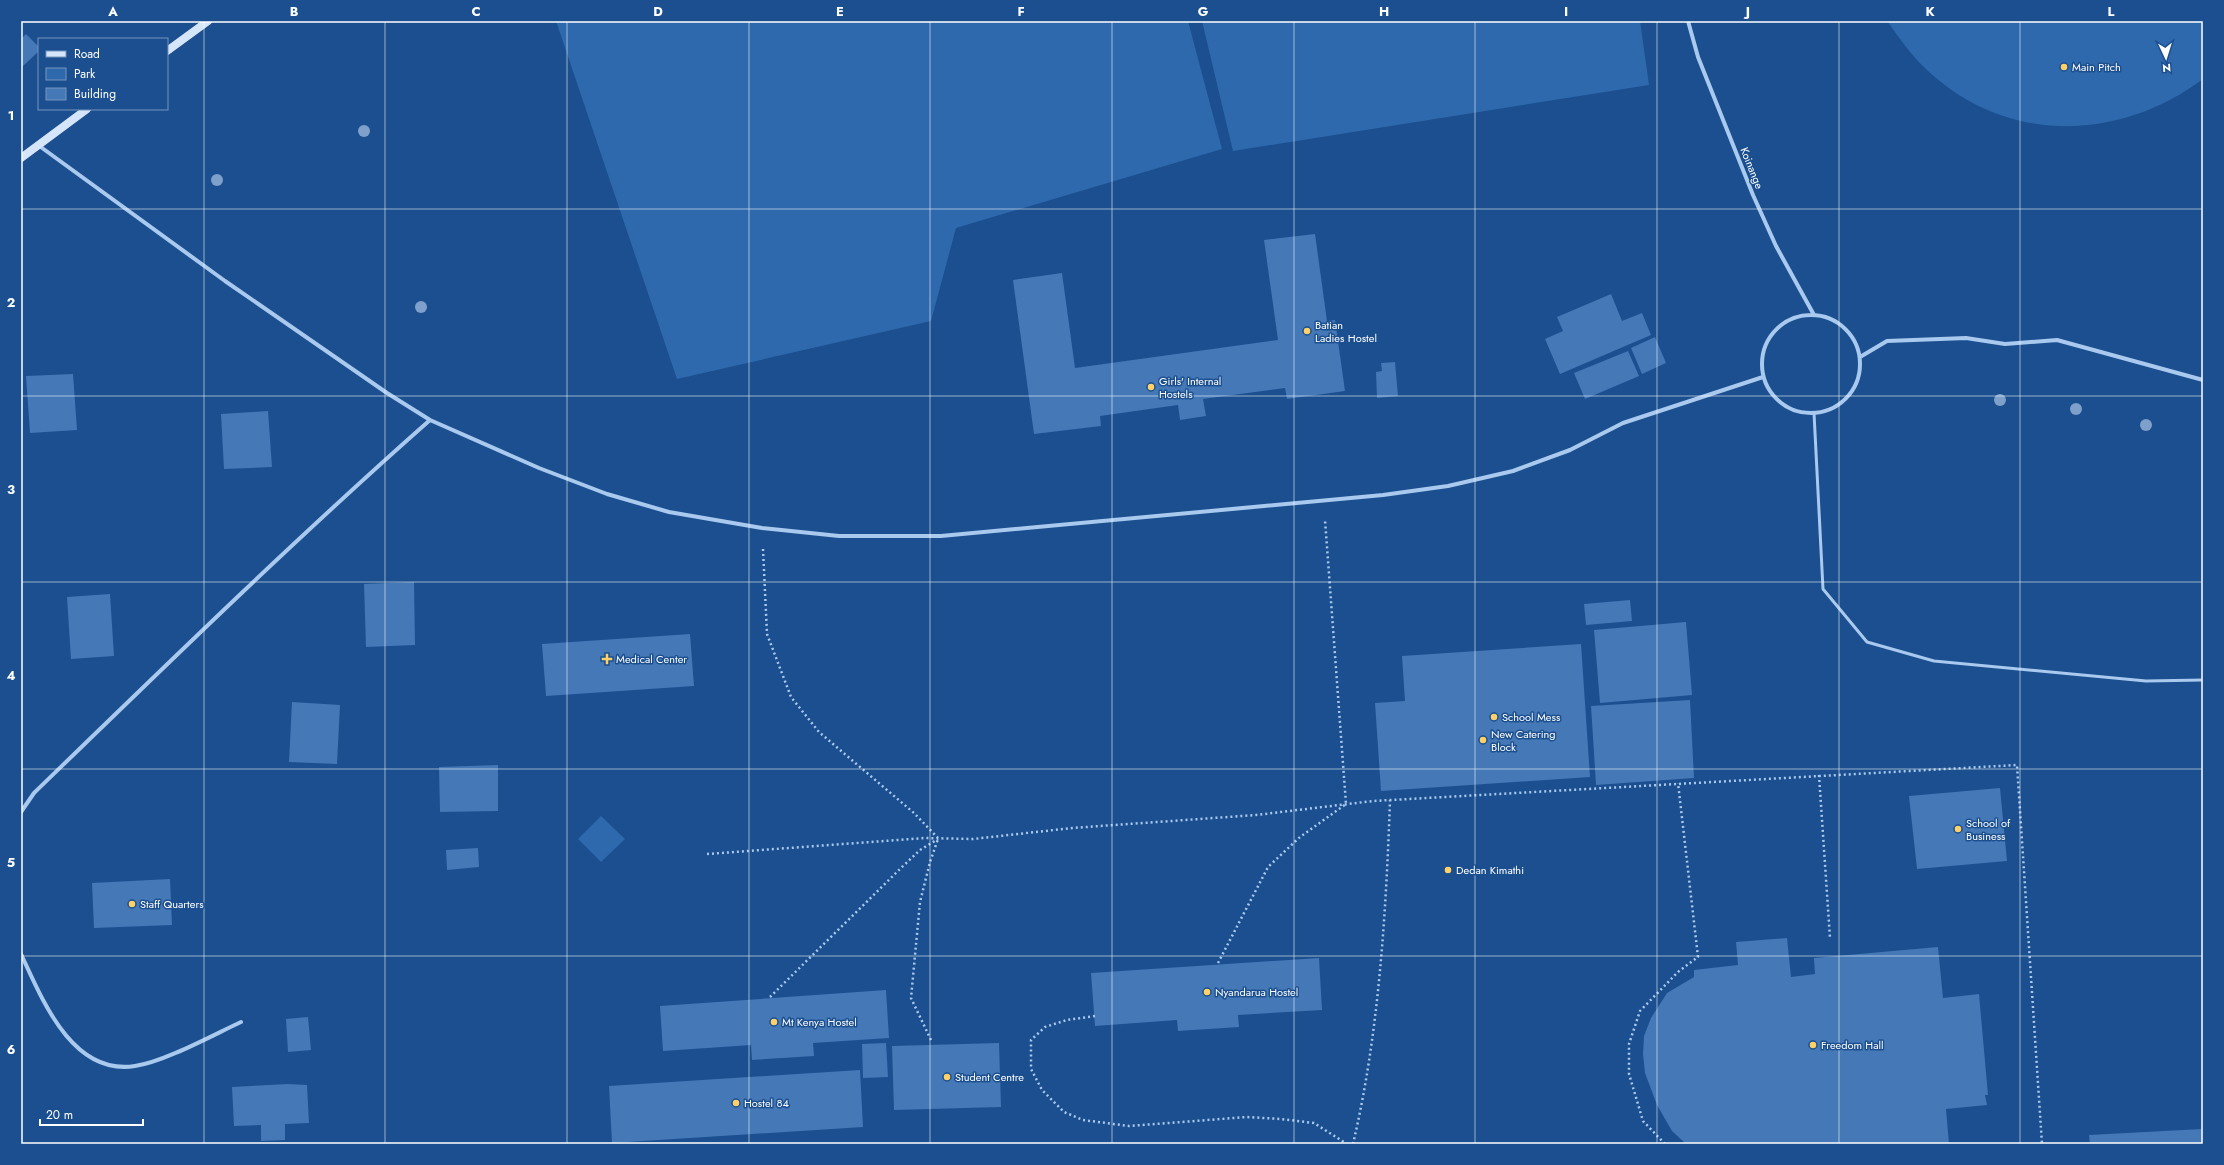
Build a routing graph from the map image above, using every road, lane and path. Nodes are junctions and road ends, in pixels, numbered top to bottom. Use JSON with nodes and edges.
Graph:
{"nodes":[{"id":1,"x":208,"y":21,"type":"edge"},
{"id":2,"x":1688,"y":21,"type":"edge"},
{"id":3,"x":168,"y":50,"type":"edge"},
{"id":4,"x":86,"y":110,"type":"edge"},
{"id":5,"x":37,"y":145,"type":"junction"},
{"id":6,"x":21,"y":158,"type":"edge"},
{"id":7,"x":1814,"y":315,"type":"junction"},
{"id":8,"x":1860,"y":357,"type":"junction"},
{"id":9,"x":1763,"y":376,"type":"junction"},
{"id":10,"x":2203,"y":380,"type":"edge"},
{"id":11,"x":1814,"y":413,"type":"junction"},
{"id":12,"x":430,"y":420,"type":"junction"},
{"id":13,"x":1324,"y":501,"type":"junction"},
{"id":14,"x":762,"y":528,"type":"junction"},
{"id":15,"x":2203,"y":680,"type":"edge"},
{"id":16,"x":1819,"y":775,"type":"junction"},
{"id":17,"x":1678,"y":783,"type":"junction"},
{"id":18,"x":1390,"y":800,"type":"junction"},
{"id":19,"x":1346,"y":804,"type":"junction"},
{"id":20,"x":21,"y":812,"type":"edge"},
{"id":21,"x":939,"y":839,"type":"junction"},
{"id":22,"x":706,"y":854,"type":"dead end"},
{"id":23,"x":1830,"y":938,"type":"dead end"},
{"id":24,"x":21,"y":954,"type":"edge"},
{"id":25,"x":1218,"y":963,"type":"dead end"},
{"id":26,"x":770,"y":997,"type":"dead end"},
{"id":27,"x":1095,"y":1016,"type":"dead end"},
{"id":28,"x":241,"y":1022,"type":"dead end"},
{"id":29,"x":931,"y":1040,"type":"dead end"},
{"id":30,"x":1347,"y":1144,"type":"edge"},
{"id":31,"x":1353,"y":1144,"type":"edge"},
{"id":32,"x":1665,"y":1144,"type":"edge"},
{"id":33,"x":2042,"y":1144,"type":"edge"}],
"edges":[{"from":1,"to":3,"type":"street"},
{"from":2,"to":7,"type":"street","name":"Koinange"},
{"from":4,"to":5,"type":"street"},
{"from":5,"to":6,"type":"street"},
{"from":5,"to":12,"type":"street"},
{"from":7,"to":8,"type":"street"},
{"from":7,"to":9,"type":"street"},
{"from":8,"to":10,"type":"street"},
{"from":8,"to":11,"type":"street"},
{"from":9,"to":11,"type":"street"},
{"from":9,"to":13,"type":"street"},
{"from":11,"to":15,"type":"lane"},
{"from":12,"to":14,"type":"street"},
{"from":12,"to":20,"type":"street"},
{"from":13,"to":14,"type":"street"},
{"from":13,"to":19,"type":"path"},
{"from":14,"to":21,"type":"path"},
{"from":16,"to":17,"type":"path"},
{"from":16,"to":23,"type":"path"},
{"from":16,"to":33,"type":"path"},
{"from":17,"to":18,"type":"path"},
{"from":17,"to":32,"type":"path"},
{"from":18,"to":19,"type":"path"},
{"from":18,"to":31,"type":"path"},
{"from":19,"to":21,"type":"path"},
{"from":19,"to":25,"type":"path"},
{"from":21,"to":22,"type":"path"},
{"from":21,"to":26,"type":"path"},
{"from":21,"to":29,"type":"path"},
{"from":24,"to":28,"type":"street"},
{"from":27,"to":30,"type":"path"}]}
